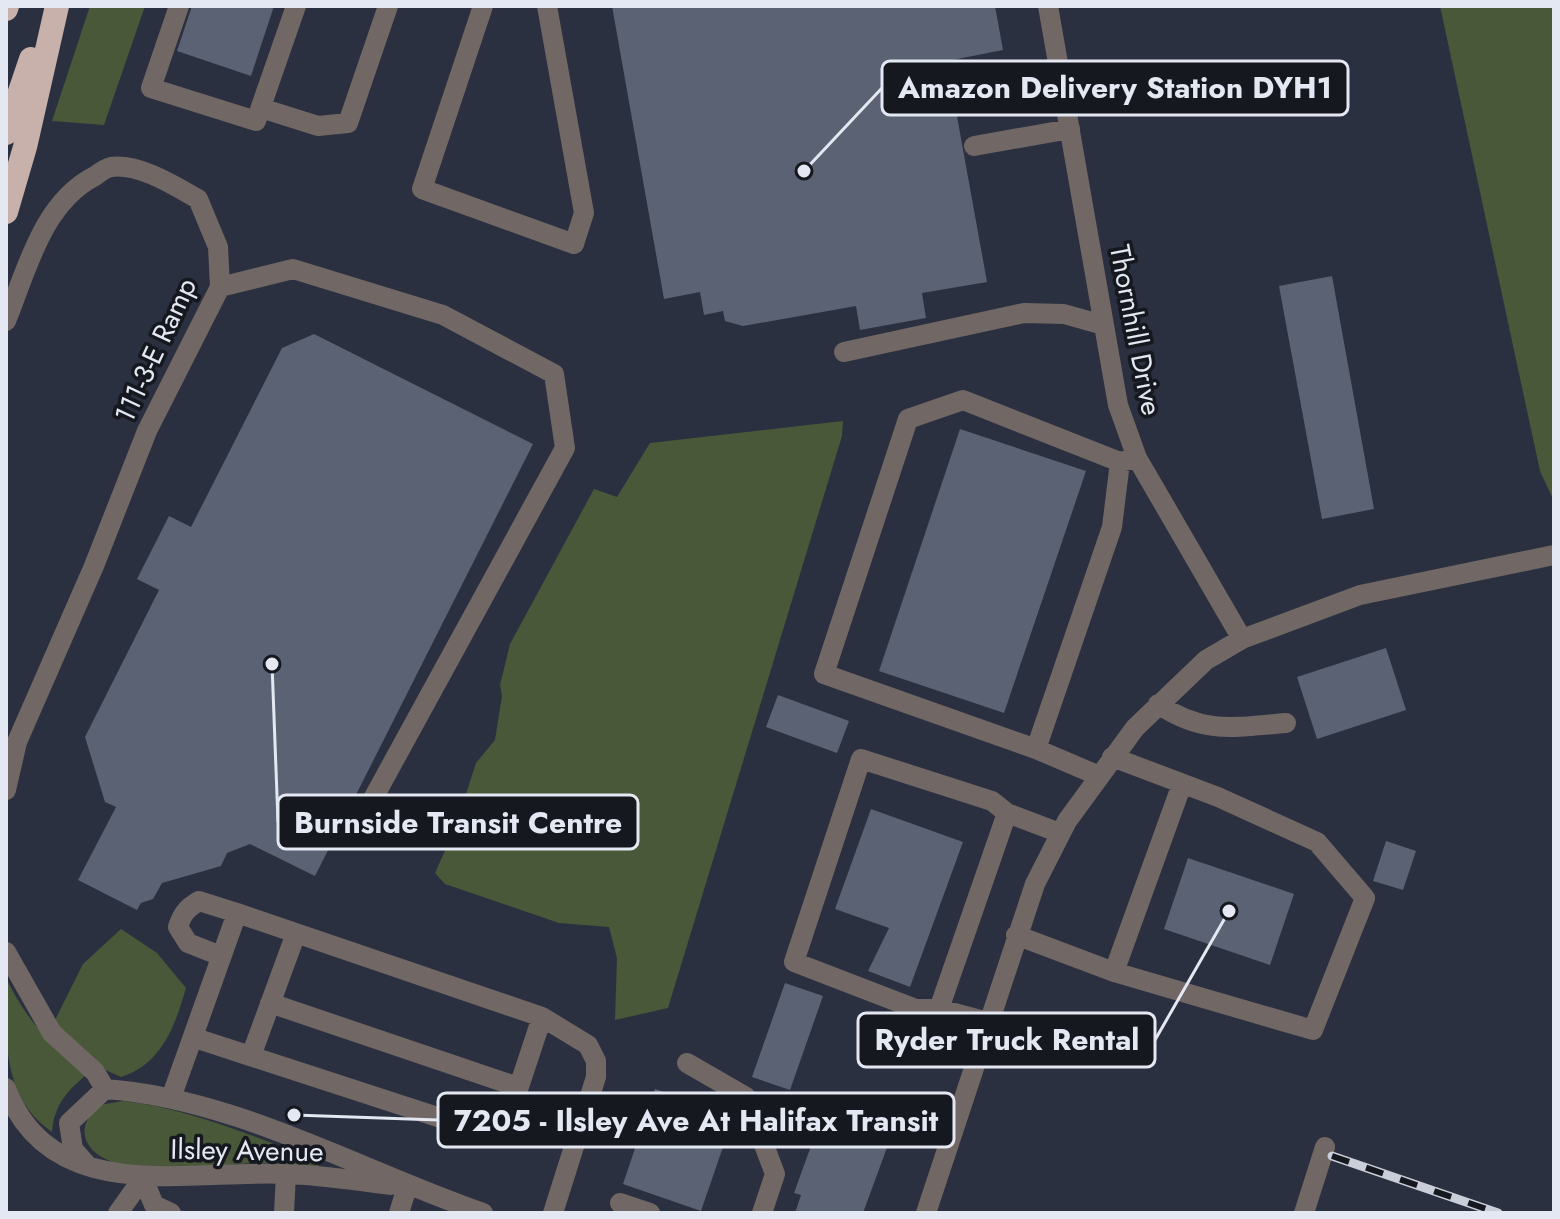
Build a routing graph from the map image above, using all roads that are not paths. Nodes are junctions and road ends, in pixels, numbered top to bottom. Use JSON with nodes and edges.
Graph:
{"nodes":[{"id":1,"x":49,"y":6,"type":"edge"},
{"id":2,"x":57,"y":6,"type":"edge"},
{"id":3,"x":179,"y":6,"type":"edge"},
{"id":4,"x":296,"y":6,"type":"edge"},
{"id":5,"x":388,"y":6,"type":"edge"},
{"id":6,"x":483,"y":6,"type":"edge"},
{"id":7,"x":547,"y":6,"type":"edge"},
{"id":8,"x":1048,"y":6,"type":"edge"},
{"id":9,"x":261,"y":108,"type":"junction"},
{"id":10,"x":1070,"y":129,"type":"junction"},
{"id":11,"x":6,"y":133,"type":"edge"},
{"id":12,"x":974,"y":146,"type":"dead end"},
{"id":13,"x":6,"y":212,"type":"edge"},
{"id":14,"x":220,"y":287,"type":"junction"},
{"id":15,"x":6,"y":321,"type":"edge"},
{"id":16,"x":1103,"y":325,"type":"junction"},
{"id":17,"x":844,"y":352,"type":"dead end"},
{"id":18,"x":1128,"y":460,"type":"junction"},
{"id":19,"x":1554,"y":555,"type":"edge"},
{"id":20,"x":1242,"y":639,"type":"junction"},
{"id":21,"x":1158,"y":704,"type":"junction"},
{"id":22,"x":1286,"y":723,"type":"dead end"},
{"id":23,"x":1036,"y":749,"type":"junction"},
{"id":24,"x":1112,"y":757,"type":"junction"},
{"id":25,"x":1097,"y":775,"type":"junction"},
{"id":26,"x":1182,"y":784,"type":"junction"},
{"id":27,"x":6,"y":790,"type":"edge"},
{"id":28,"x":369,"y":806,"type":"dead end"},
{"id":29,"x":1007,"y":813,"type":"junction"},
{"id":30,"x":1060,"y":833,"type":"junction"},
{"id":31,"x":237,"y":913,"type":"junction"},
{"id":32,"x":1016,"y":935,"type":"junction"},
{"id":33,"x":295,"y":936,"type":"junction"},
{"id":34,"x":6,"y":952,"type":"edge"},
{"id":35,"x":221,"y":956,"type":"junction"},
{"id":36,"x":1114,"y":972,"type":"junction"},
{"id":37,"x":270,"y":1003,"type":"junction"},
{"id":38,"x":939,"y":1009,"type":"junction"},
{"id":39,"x":542,"y":1017,"type":"junction"},
{"id":40,"x":988,"y":1022,"type":"junction"},
{"id":41,"x":195,"y":1038,"type":"junction"},
{"id":42,"x":251,"y":1056,"type":"junction"},
{"id":43,"x":687,"y":1063,"type":"dead end"},
{"id":44,"x":518,"y":1087,"type":"junction"},
{"id":45,"x":6,"y":1088,"type":"edge"},
{"id":46,"x":105,"y":1089,"type":"junction"},
{"id":47,"x":171,"y":1098,"type":"junction"},
{"id":48,"x":1325,"y":1147,"type":"dead end"},
{"id":49,"x":87,"y":1165,"type":"junction"},
{"id":50,"x":286,"y":1174,"type":"junction"},
{"id":51,"x":143,"y":1178,"type":"junction"},
{"id":52,"x":407,"y":1187,"type":"junction"},
{"id":53,"x":620,"y":1203,"type":"dead end"},
{"id":54,"x":118,"y":1213,"type":"edge"},
{"id":55,"x":171,"y":1213,"type":"edge"},
{"id":56,"x":284,"y":1213,"type":"edge"},
{"id":57,"x":399,"y":1213,"type":"edge"},
{"id":58,"x":483,"y":1213,"type":"edge"},
{"id":59,"x":553,"y":1213,"type":"edge"},
{"id":60,"x":650,"y":1213,"type":"edge"},
{"id":61,"x":762,"y":1213,"type":"edge"},
{"id":62,"x":926,"y":1213,"type":"edge"},
{"id":63,"x":1304,"y":1213,"type":"edge"}],
"edges":[{"from":1,"to":11,"type":"highway"},
{"from":2,"to":13,"type":"highway"},
{"from":3,"to":9,"type":"street"},
{"from":4,"to":9,"type":"street"},
{"from":5,"to":9,"type":"street"},
{"from":6,"to":7,"type":"street"},
{"from":8,"to":10,"type":"street","name":"Thornhill Drive"},
{"from":10,"to":12,"type":"street"},
{"from":10,"to":16,"type":"street","name":"Thornhill Drive"},
{"from":14,"to":15,"type":"street","name":"111-3-E Ramp"},
{"from":14,"to":27,"type":"street","name":"111-3-E Ramp"},
{"from":14,"to":28,"type":"street"},
{"from":16,"to":17,"type":"street"},
{"from":16,"to":18,"type":"street","name":"Thornhill Drive"},
{"from":18,"to":20,"type":"street","name":"Thornhill Drive"},
{"from":18,"to":23,"type":"street"},
{"from":18,"to":23,"type":"street"},
{"from":19,"to":20,"type":"street"},
{"from":20,"to":21,"type":"street"},
{"from":21,"to":22,"type":"street"},
{"from":21,"to":24,"type":"street"},
{"from":23,"to":25,"type":"street"},
{"from":24,"to":25,"type":"street"},
{"from":24,"to":26,"type":"street"},
{"from":25,"to":30,"type":"street"},
{"from":26,"to":36,"type":"street"},
{"from":26,"to":36,"type":"street"},
{"from":29,"to":30,"type":"street"},
{"from":29,"to":38,"type":"street"},
{"from":29,"to":38,"type":"street"},
{"from":30,"to":32,"type":"street"},
{"from":31,"to":33,"type":"street"},
{"from":31,"to":35,"type":"street"},
{"from":31,"to":35,"type":"street"},
{"from":32,"to":36,"type":"street"},
{"from":32,"to":40,"type":"street"},
{"from":33,"to":37,"type":"street"},
{"from":33,"to":39,"type":"street"},
{"from":34,"to":46,"type":"street"},
{"from":35,"to":41,"type":"street"},
{"from":37,"to":42,"type":"street"},
{"from":37,"to":44,"type":"street"},
{"from":38,"to":40,"type":"street"},
{"from":39,"to":44,"type":"street"},
{"from":39,"to":59,"type":"street"},
{"from":40,"to":62,"type":"street"},
{"from":41,"to":42,"type":"street"},
{"from":41,"to":47,"type":"street"},
{"from":42,"to":44,"type":"street"},
{"from":43,"to":61,"type":"street"},
{"from":45,"to":49,"type":"street","name":"Ilsley Avenue"},
{"from":46,"to":47,"type":"street","name":"Ilsley Avenue"},
{"from":46,"to":49,"type":"street"},
{"from":47,"to":52,"type":"street","name":"Ilsley Avenue"},
{"from":48,"to":63,"type":"street"},
{"from":49,"to":51,"type":"street","name":"Ilsley Avenue"},
{"from":50,"to":51,"type":"street","name":"Ilsley Avenue"},
{"from":50,"to":52,"type":"street","name":"Ilsley Avenue"},
{"from":50,"to":56,"type":"street"},
{"from":51,"to":54,"type":"street"},
{"from":51,"to":55,"type":"street"},
{"from":52,"to":57,"type":"street"},
{"from":52,"to":58,"type":"street","name":"Ilsley Avenue"},
{"from":53,"to":60,"type":"street"}]}
